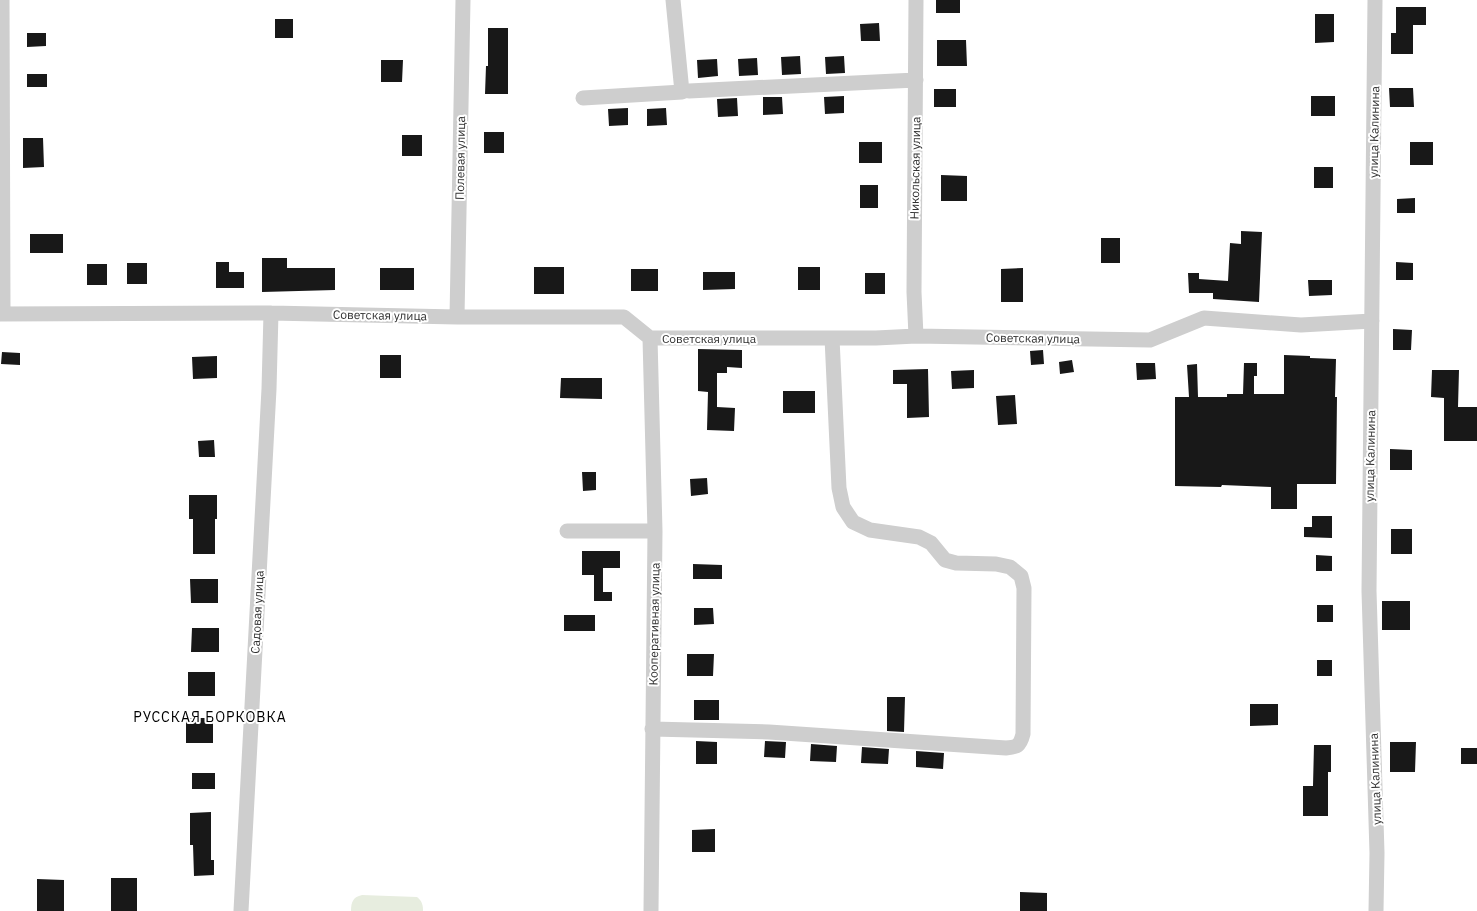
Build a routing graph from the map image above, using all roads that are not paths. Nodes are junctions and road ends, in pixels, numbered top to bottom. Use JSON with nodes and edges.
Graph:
{"nodes":[{"id":1,"x":2,"y":0,"type":"edge"},
{"id":2,"x":463,"y":0,"type":"edge"},
{"id":3,"x":674,"y":0,"type":"edge"},
{"id":4,"x":916,"y":0,"type":"edge"},
{"id":5,"x":1375,"y":0,"type":"edge"},
{"id":6,"x":916,"y":80,"type":"junction"},
{"id":7,"x":689,"y":91,"type":"dead end"},
{"id":8,"x":583,"y":98,"type":"dead end"},
{"id":9,"x":271,"y":312,"type":"junction"},
{"id":10,"x":2,"y":314,"type":"edge"},
{"id":11,"x":457,"y":317,"type":"junction"},
{"id":12,"x":1372,"y":321,"type":"junction"},
{"id":13,"x":916,"y":336,"type":"junction"},
{"id":14,"x":650,"y":338,"type":"junction"},
{"id":15,"x":832,"y":338,"type":"junction"},
{"id":16,"x":567,"y":531,"type":"dead end"},
{"id":17,"x":654,"y":531,"type":"junction"},
{"id":18,"x":652,"y":729,"type":"junction"},
{"id":19,"x":241,"y":911,"type":"edge"},
{"id":20,"x":651,"y":911,"type":"edge"},
{"id":21,"x":1376,"y":911,"type":"edge"}],
"edges":[{"from":1,"to":10,"type":"street"},
{"from":2,"to":11,"type":"street","name":"Полевая улица"},
{"from":3,"to":8,"type":"street"},
{"from":4,"to":6,"type":"street","name":"Никольская улица"},
{"from":5,"to":12,"type":"street","name":"улица Калинина"},
{"from":6,"to":7,"type":"street"},
{"from":6,"to":13,"type":"street","name":"Никольская улица"},
{"from":9,"to":10,"type":"street","name":"Советская улица"},
{"from":9,"to":11,"type":"street","name":"Советская улица"},
{"from":9,"to":19,"type":"street","name":"Садовая улица"},
{"from":11,"to":14,"type":"street","name":"Советская улица"},
{"from":12,"to":13,"type":"street","name":"Советская улица"},
{"from":12,"to":21,"type":"street","name":"улица Калинина"},
{"from":13,"to":15,"type":"street","name":"Советская улица"},
{"from":14,"to":15,"type":"street","name":"Советская улица"},
{"from":14,"to":17,"type":"street","name":"Кооперативная улица"},
{"from":15,"to":18,"type":"street"},
{"from":16,"to":17,"type":"street"},
{"from":17,"to":18,"type":"street","name":"Кооперативная улица"},
{"from":18,"to":20,"type":"street","name":"Кооперативная улица"}]}
